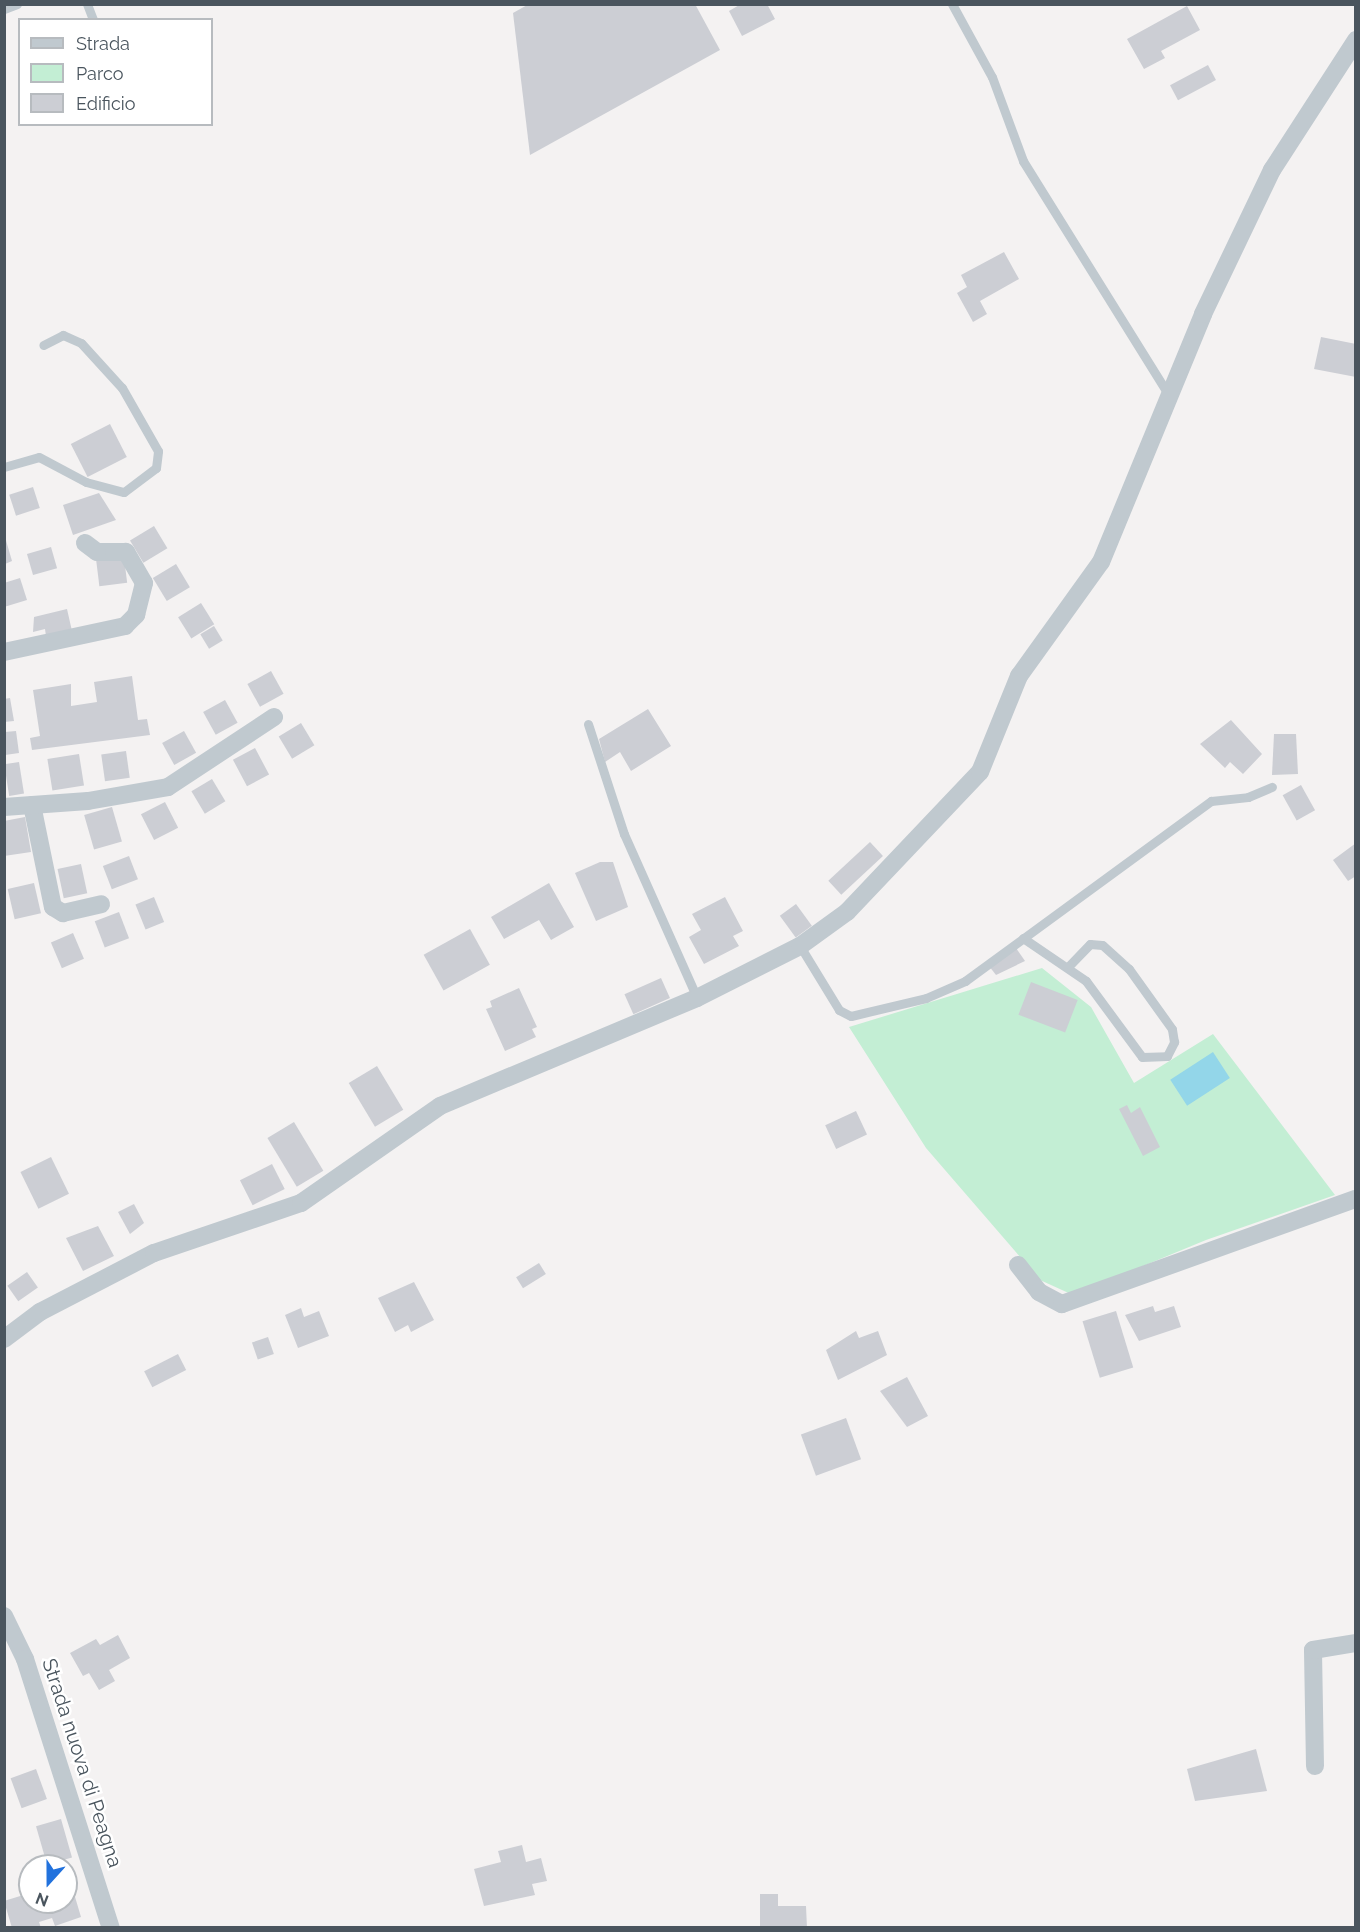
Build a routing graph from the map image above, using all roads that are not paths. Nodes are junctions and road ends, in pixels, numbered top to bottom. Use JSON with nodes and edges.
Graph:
{"nodes":[{"id":1,"x":17,"y":4,"type":"edge"},
{"id":2,"x":952,"y":4,"type":"edge"},
{"id":3,"x":4,"y":9,"type":"edge"},
{"id":4,"x":1356,"y":40,"type":"edge"},
{"id":5,"x":43,"y":345,"type":"dead end"},
{"id":6,"x":1169,"y":396,"type":"junction"},
{"id":7,"x":4,"y":467,"type":"edge"},
{"id":8,"x":85,"y":543,"type":"dead end"},
{"id":9,"x":4,"y":652,"type":"edge"},
{"id":10,"x":274,"y":717,"type":"dead end"},
{"id":11,"x":588,"y":724,"type":"dead end"},
{"id":12,"x":1272,"y":787,"type":"dead end"},
{"id":13,"x":32,"y":805,"type":"junction"},
{"id":14,"x":4,"y":807,"type":"edge"},
{"id":15,"x":101,"y":903,"type":"dead end"},
{"id":16,"x":1023,"y":938,"type":"junction"},
{"id":17,"x":800,"y":946,"type":"junction"},
{"id":18,"x":1070,"y":965,"type":"junction"},
{"id":19,"x":697,"y":998,"type":"junction"},
{"id":20,"x":1356,"y":1199,"type":"edge"},
{"id":21,"x":1018,"y":1265,"type":"dead end"},
{"id":22,"x":4,"y":1339,"type":"edge"},
{"id":23,"x":4,"y":1616,"type":"edge"},
{"id":24,"x":1356,"y":1643,"type":"edge"},
{"id":25,"x":1315,"y":1766,"type":"dead end"},
{"id":26,"x":111,"y":1928,"type":"edge"}],
"edges":[{"from":1,"to":3,"type":"lane"},
{"from":2,"to":6,"type":"lane"},
{"from":4,"to":6,"type":"street"},
{"from":5,"to":7,"type":"lane"},
{"from":6,"to":17,"type":"street"},
{"from":8,"to":9,"type":"street"},
{"from":10,"to":13,"type":"street"},
{"from":11,"to":19,"type":"lane"},
{"from":12,"to":16,"type":"lane"},
{"from":13,"to":14,"type":"street"},
{"from":13,"to":15,"type":"street"},
{"from":16,"to":17,"type":"lane"},
{"from":16,"to":18,"type":"lane"},
{"from":17,"to":19,"type":"street"},
{"from":18,"to":18,"type":"lane"},
{"from":19,"to":22,"type":"street"},
{"from":20,"to":21,"type":"street"},
{"from":23,"to":26,"type":"street","name":"Strada nuova di Peagna"},
{"from":24,"to":25,"type":"street"}]}
